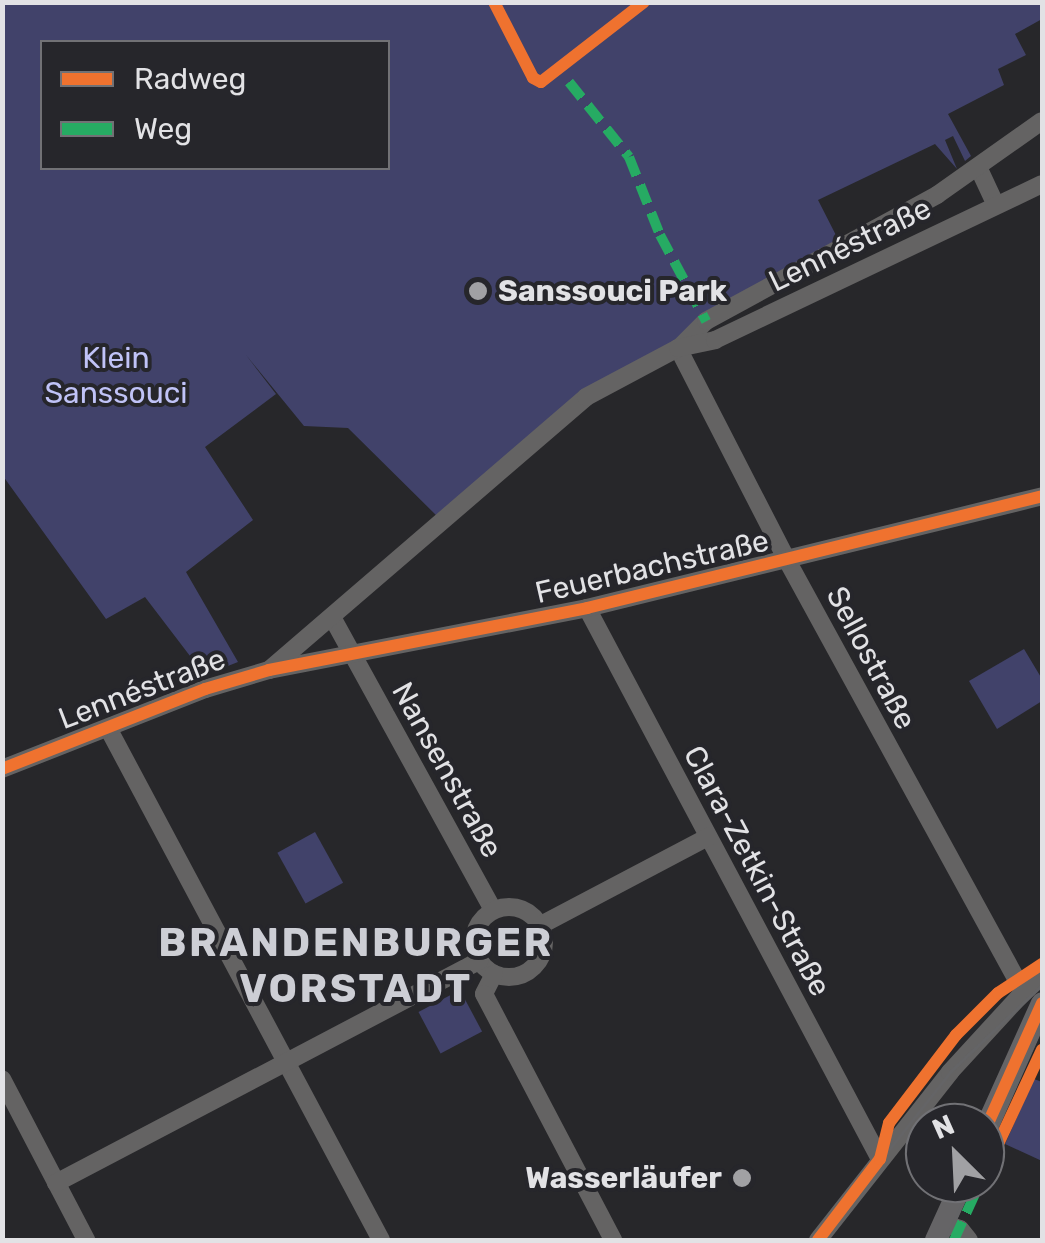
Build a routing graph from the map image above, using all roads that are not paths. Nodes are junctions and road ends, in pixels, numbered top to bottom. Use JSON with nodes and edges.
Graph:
{"nodes":[{"id":1,"x":1042,"y":121,"type":"edge"},
{"id":2,"x":978,"y":169,"type":"junction"},
{"id":3,"x":1042,"y":184,"type":"edge"},
{"id":4,"x":996,"y":205,"type":"junction"},
{"id":5,"x":678,"y":348,"type":"junction"},
{"id":6,"x":1042,"y":496,"type":"edge"},
{"id":7,"x":788,"y":562,"type":"junction"},
{"id":8,"x":587,"y":608,"type":"junction"},
{"id":9,"x":332,"y":617,"type":"junction"},
{"id":10,"x":352,"y":656,"type":"junction"},
{"id":11,"x":268,"y":670,"type":"junction"},
{"id":12,"x":108,"y":728,"type":"junction"},
{"id":13,"x":2,"y":769,"type":"edge"},
{"id":14,"x":708,"y":837,"type":"junction"},
{"id":15,"x":493,"y":910,"type":"junction"},
{"id":16,"x":541,"y":925,"type":"junction"},
{"id":17,"x":487,"y":967,"type":"junction"},
{"id":18,"x":1042,"y":972,"type":"edge"},
{"id":19,"x":1022,"y":990,"type":"junction"},
{"id":20,"x":1042,"y":1003,"type":"edge"},
{"id":21,"x":284,"y":1063,"type":"junction"},
{"id":22,"x":2,"y":1079,"type":"edge"},
{"id":23,"x":997,"y":1103,"type":"edge"},
{"id":24,"x":880,"y":1159,"type":"junction"},
{"id":25,"x":56,"y":1183,"type":"junction"},
{"id":26,"x":953,"y":1203,"type":"edge"},
{"id":27,"x":940,"y":1232,"type":"edge"},
{"id":28,"x":86,"y":1240,"type":"edge"},
{"id":29,"x":381,"y":1240,"type":"edge"},
{"id":30,"x":613,"y":1240,"type":"edge"},
{"id":31,"x":818,"y":1240,"type":"edge"},
{"id":32,"x":970,"y":1240,"type":"edge"}],
"edges":[{"from":1,"to":2,"type":"street","name":"Lennéstraße"},
{"from":2,"to":4,"type":"street"},
{"from":2,"to":5,"type":"street","name":"Lennéstraße"},
{"from":3,"to":4,"type":"street","name":"Lennéstraße"},
{"from":4,"to":5,"type":"street","name":"Lennéstraße"},
{"from":5,"to":7,"type":"street","name":"Sellostraße"},
{"from":5,"to":9,"type":"street","name":"Lennéstraße"},
{"from":6,"to":7,"type":"street","name":"Feuerbachstraße"},
{"from":7,"to":8,"type":"street","name":"Feuerbachstraße"},
{"from":7,"to":19,"type":"street","name":"Sellostraße"},
{"from":8,"to":10,"type":"street","name":"Feuerbachstraße"},
{"from":8,"to":14,"type":"street","name":"Clara-Zetkin-Straße"},
{"from":9,"to":10,"type":"street"},
{"from":9,"to":11,"type":"street","name":"Lennéstraße"},
{"from":10,"to":11,"type":"street","name":"Feuerbachstraße"},
{"from":10,"to":15,"type":"street","name":"Nansenstraße"},
{"from":11,"to":12,"type":"street","name":"Lennéstraße"},
{"from":12,"to":13,"type":"street","name":"Lennéstraße"},
{"from":12,"to":21,"type":"street"},
{"from":14,"to":16,"type":"street"},
{"from":14,"to":24,"type":"street","name":"Clara-Zetkin-Straße"},
{"from":15,"to":16,"type":"street"},
{"from":15,"to":17,"type":"street"},
{"from":16,"to":17,"type":"street"},
{"from":17,"to":21,"type":"street"},
{"from":17,"to":30,"type":"street"},
{"from":18,"to":19,"type":"street"},
{"from":19,"to":24,"type":"street"},
{"from":20,"to":23,"type":"main road"},
{"from":21,"to":25,"type":"street"},
{"from":21,"to":29,"type":"street"},
{"from":22,"to":25,"type":"street"},
{"from":24,"to":31,"type":"street"},
{"from":25,"to":28,"type":"street"},
{"from":26,"to":27,"type":"main road"},
{"from":27,"to":32,"type":"street"}]}
